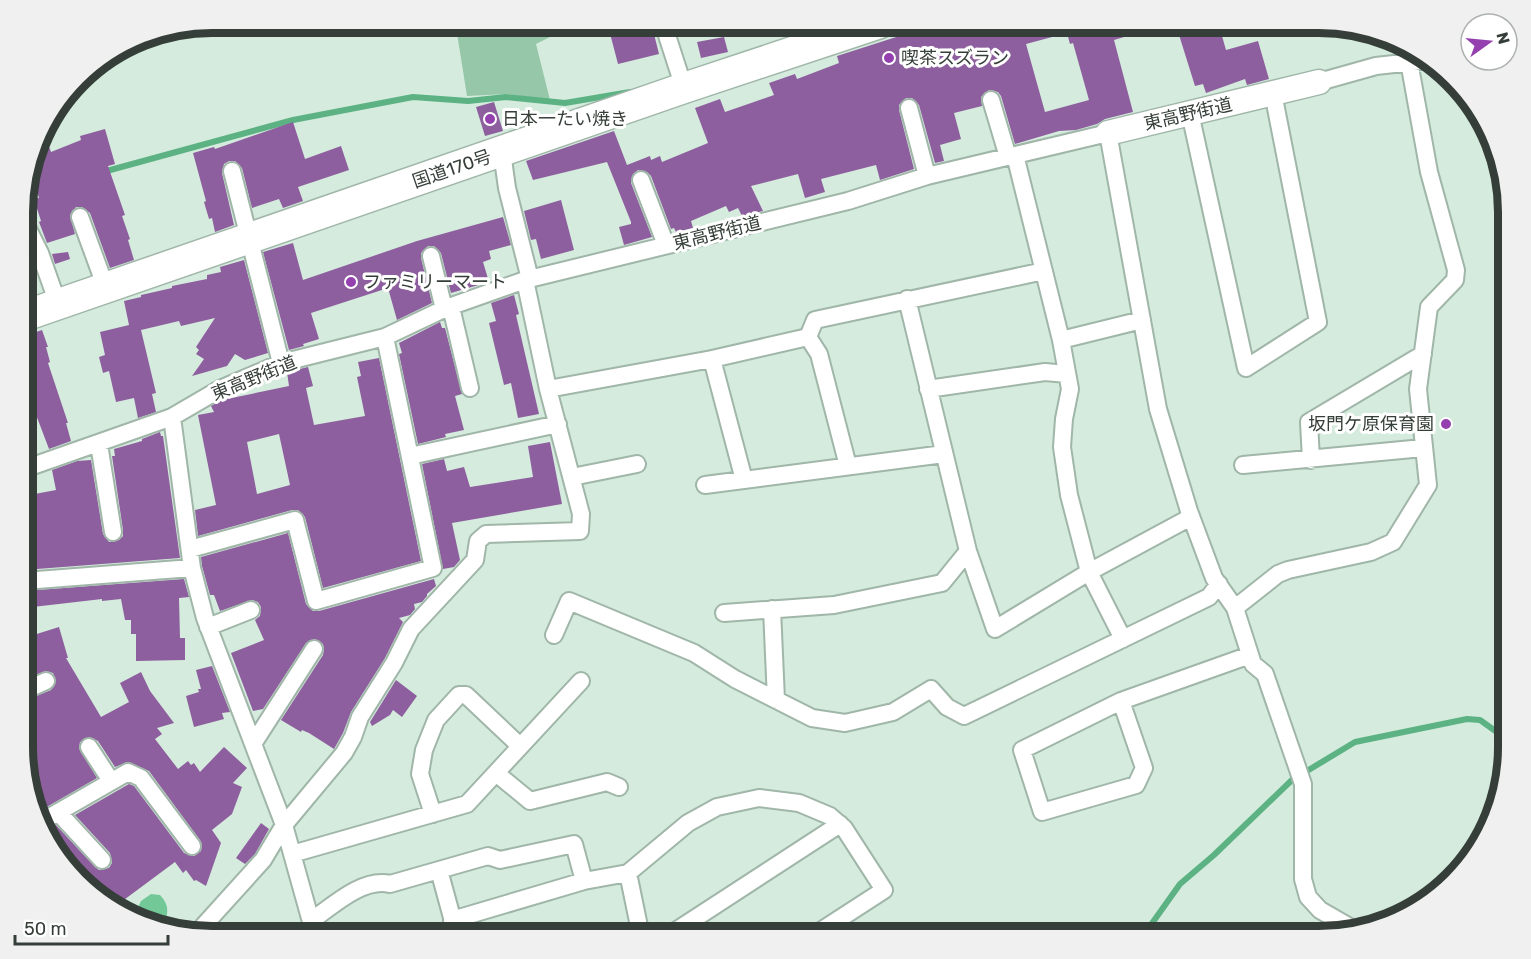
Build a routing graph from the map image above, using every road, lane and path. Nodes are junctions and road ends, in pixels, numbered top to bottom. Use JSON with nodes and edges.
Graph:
{"nodes":[{"id":1,"x":666,"y":33,"type":"edge"},
{"id":2,"x":847,"y":33,"type":"edge"},
{"id":3,"x":1409,"y":57,"type":"edge"},
{"id":4,"x":1416,"y":61,"type":"edge"},
{"id":5,"x":1410,"y":62,"type":"junction"},
{"id":6,"x":1318,"y":82,"type":"joint"},
{"id":7,"x":684,"y":88,"type":"junction"},
{"id":8,"x":1273,"y":93,"type":"junction"},
{"id":9,"x":991,"y":100,"type":"dead end"},
{"id":10,"x":909,"y":108,"type":"dead end"},
{"id":11,"x":1190,"y":113,"type":"junction"},
{"id":12,"x":1108,"y":133,"type":"junction"},
{"id":13,"x":502,"y":152,"type":"junction"},
{"id":14,"x":1012,"y":156,"type":"junction"},
{"id":15,"x":232,"y":171,"type":"dead end"},
{"id":16,"x":927,"y":176,"type":"junction"},
{"id":17,"x":641,"y":180,"type":"dead end"},
{"id":18,"x":80,"y":217,"type":"dead end"},
{"id":19,"x":249,"y":238,"type":"junction"},
{"id":20,"x":33,"y":239,"type":"edge"},
{"id":21,"x":666,"y":245,"type":"junction"},
{"id":22,"x":430,"y":256,"type":"dead end"},
{"id":23,"x":1044,"y":271,"type":"junction"},
{"id":24,"x":528,"y":279,"type":"junction"},
{"id":25,"x":106,"y":288,"type":"junction"},
{"id":26,"x":906,"y":299,"type":"junction"},
{"id":27,"x":58,"y":304,"type":"junction"},
{"id":28,"x":448,"y":308,"type":"junction"},
{"id":29,"x":33,"y":313,"type":"edge"},
{"id":30,"x":1142,"y":320,"type":"junction"},
{"id":31,"x":385,"y":337,"type":"junction"},
{"id":32,"x":808,"y":337,"type":"junction"},
{"id":33,"x":1061,"y":339,"type":"junction"},
{"id":34,"x":1423,"y":354,"type":"junction"},
{"id":35,"x":712,"y":359,"type":"junction"},
{"id":36,"x":282,"y":363,"type":"junction"},
{"id":37,"x":1068,"y":374,"type":"junction"},
{"id":38,"x":470,"y":388,"type":"dead end"},
{"id":39,"x":548,"y":389,"type":"junction"},
{"id":40,"x":928,"y":389,"type":"junction"},
{"id":41,"x":172,"y":417,"type":"junction"},
{"id":42,"x":558,"y":424,"type":"junction"},
{"id":43,"x":99,"y":444,"type":"junction"},
{"id":44,"x":1423,"y":448,"type":"junction"},
{"id":45,"x":944,"y":454,"type":"junction"},
{"id":46,"x":410,"y":456,"type":"junction"},
{"id":47,"x":1311,"y":460,"type":"junction"},
{"id":48,"x":637,"y":464,"type":"dead end"},
{"id":49,"x":1243,"y":465,"type":"dead end"},
{"id":50,"x":33,"y":466,"type":"edge"},
{"id":51,"x":848,"y":466,"type":"junction"},
{"id":52,"x":572,"y":477,"type":"junction"},
{"id":53,"x":744,"y":480,"type":"junction"},
{"id":54,"x":705,"y":485,"type":"dead end"},
{"id":55,"x":1191,"y":517,"type":"junction"},
{"id":56,"x":113,"y":532,"type":"dead end"},
{"id":57,"x":190,"y":549,"type":"junction"},
{"id":58,"x":968,"y":551,"type":"junction"},
{"id":59,"x":192,"y":568,"type":"junction"},
{"id":60,"x":1089,"y":572,"type":"junction"},
{"id":61,"x":33,"y":579,"type":"edge"},
{"id":62,"x":1219,"y":584,"type":"junction"},
{"id":63,"x":1235,"y":608,"type":"junction"},
{"id":64,"x":772,"y":609,"type":"junction"},
{"id":65,"x":251,"y":610,"type":"dead end"},
{"id":66,"x":723,"y":613,"type":"dead end"},
{"id":67,"x":208,"y":627,"type":"junction"},
{"id":68,"x":554,"y":635,"type":"dead end"},
{"id":69,"x":1123,"y":639,"type":"junction"},
{"id":70,"x":314,"y":649,"type":"dead end"},
{"id":71,"x":1250,"y":655,"type":"junction"},
{"id":72,"x":46,"y":681,"type":"dead end"},
{"id":73,"x":581,"y":681,"type":"dead end"},
{"id":74,"x":33,"y":687,"type":"edge"},
{"id":75,"x":776,"y":700,"type":"junction"},
{"id":76,"x":1121,"y":701,"type":"junction"},
{"id":77,"x":253,"y":744,"type":"junction"},
{"id":78,"x":520,"y":746,"type":"junction"},
{"id":79,"x":89,"y":747,"type":"dead end"},
{"id":80,"x":496,"y":773,"type":"junction"},
{"id":81,"x":111,"y":781,"type":"junction"},
{"id":82,"x":619,"y":787,"type":"dead end"},
{"id":83,"x":58,"y":812,"type":"junction"},
{"id":84,"x":433,"y":814,"type":"junction"},
{"id":85,"x":48,"y":818,"type":"edge"},
{"id":86,"x":840,"y":824,"type":"junction"},
{"id":87,"x":284,"y":825,"type":"junction"},
{"id":88,"x":192,"y":846,"type":"dead end"},
{"id":89,"x":292,"y":854,"type":"junction"},
{"id":90,"x":102,"y":860,"type":"dead end"},
{"id":91,"x":439,"y":870,"type":"junction"},
{"id":92,"x":628,"y":873,"type":"junction"},
{"id":93,"x":584,"y":881,"type":"junction"},
{"id":94,"x":452,"y":920,"type":"junction"},
{"id":95,"x":1345,"y":924,"type":"edge"},
{"id":96,"x":204,"y":925,"type":"edge"},
{"id":97,"x":312,"y":926,"type":"edge"},
{"id":98,"x":316,"y":926,"type":"edge"},
{"id":99,"x":454,"y":926,"type":"edge"},
{"id":100,"x":638,"y":926,"type":"edge"},
{"id":101,"x":683,"y":926,"type":"edge"},
{"id":102,"x":828,"y":926,"type":"edge"}],
"edges":[{"from":1,"to":7,"type":"street"},
{"from":2,"to":7,"type":"highway","name":"国道170号"},
{"from":3,"to":5,"type":"street"},
{"from":4,"to":5,"type":"street","name":"東高野街道"},
{"from":5,"to":6,"type":"street","name":"東高野街道"},
{"from":5,"to":34,"type":"street"},
{"from":6,"to":8,"type":"street","name":"東高野街道"},
{"from":7,"to":13,"type":"highway","name":"国道170号"},
{"from":8,"to":11,"type":"street","name":"東高野街道"},
{"from":8,"to":11,"type":"street"},
{"from":9,"to":14,"type":"street"},
{"from":10,"to":16,"type":"street"},
{"from":11,"to":12,"type":"street","name":"東高野街道"},
{"from":12,"to":14,"type":"street","name":"東高野街道"},
{"from":12,"to":30,"type":"street"},
{"from":13,"to":19,"type":"highway","name":"国道170号"},
{"from":13,"to":24,"type":"street"},
{"from":14,"to":16,"type":"street","name":"東高野街道"},
{"from":14,"to":23,"type":"street"},
{"from":15,"to":19,"type":"street"},
{"from":16,"to":21,"type":"street","name":"東高野街道"},
{"from":17,"to":21,"type":"street"},
{"from":18,"to":25,"type":"street"},
{"from":19,"to":25,"type":"highway","name":"国道170号"},
{"from":19,"to":36,"type":"street"},
{"from":20,"to":27,"type":"street"},
{"from":21,"to":24,"type":"street","name":"東高野街道"},
{"from":22,"to":28,"type":"street"},
{"from":23,"to":26,"type":"street"},
{"from":23,"to":33,"type":"street"},
{"from":24,"to":28,"type":"street","name":"東高野街道"},
{"from":24,"to":39,"type":"street"},
{"from":25,"to":27,"type":"highway","name":"国道170号"},
{"from":26,"to":32,"type":"street"},
{"from":26,"to":40,"type":"street"},
{"from":27,"to":29,"type":"highway","name":"国道170号"},
{"from":28,"to":31,"type":"street","name":"東高野街道"},
{"from":28,"to":38,"type":"street"},
{"from":30,"to":33,"type":"street"},
{"from":30,"to":55,"type":"street"},
{"from":31,"to":36,"type":"street","name":"東高野街道"},
{"from":31,"to":46,"type":"street"},
{"from":32,"to":35,"type":"street"},
{"from":32,"to":51,"type":"street"},
{"from":33,"to":37,"type":"street"},
{"from":34,"to":44,"type":"street"},
{"from":34,"to":47,"type":"street"},
{"from":35,"to":39,"type":"street"},
{"from":35,"to":53,"type":"street"},
{"from":36,"to":41,"type":"street","name":"東高野街道"},
{"from":37,"to":40,"type":"street"},
{"from":37,"to":60,"type":"street"},
{"from":39,"to":42,"type":"street"},
{"from":40,"to":45,"type":"street"},
{"from":41,"to":43,"type":"street","name":"東高野街道"},
{"from":41,"to":57,"type":"street"},
{"from":42,"to":46,"type":"street"},
{"from":42,"to":52,"type":"street"},
{"from":43,"to":50,"type":"street","name":"東高野街道"},
{"from":43,"to":56,"type":"street"},
{"from":44,"to":47,"type":"street"},
{"from":44,"to":63,"type":"street"},
{"from":45,"to":51,"type":"street"},
{"from":45,"to":58,"type":"street"},
{"from":46,"to":57,"type":"street"},
{"from":47,"to":49,"type":"street"},
{"from":48,"to":52,"type":"street"},
{"from":51,"to":53,"type":"street"},
{"from":52,"to":87,"type":"street"},
{"from":53,"to":54,"type":"street"},
{"from":55,"to":60,"type":"street"},
{"from":55,"to":62,"type":"street"},
{"from":57,"to":59,"type":"street"},
{"from":58,"to":60,"type":"street"},
{"from":58,"to":64,"type":"street"},
{"from":59,"to":61,"type":"street"},
{"from":59,"to":67,"type":"street"},
{"from":60,"to":69,"type":"street"},
{"from":62,"to":63,"type":"street"},
{"from":62,"to":69,"type":"street"},
{"from":63,"to":71,"type":"street"},
{"from":64,"to":66,"type":"street"},
{"from":64,"to":75,"type":"street"},
{"from":65,"to":67,"type":"street"},
{"from":67,"to":77,"type":"street"},
{"from":68,"to":75,"type":"street"},
{"from":69,"to":75,"type":"street"},
{"from":70,"to":77,"type":"street"},
{"from":71,"to":76,"type":"street"},
{"from":71,"to":95,"type":"street"},
{"from":72,"to":74,"type":"street"},
{"from":73,"to":78,"type":"street"},
{"from":76,"to":76,"type":"street"},
{"from":77,"to":87,"type":"street"},
{"from":78,"to":80,"type":"street"},
{"from":78,"to":84,"type":"street"},
{"from":79,"to":81,"type":"street"},
{"from":80,"to":82,"type":"street"},
{"from":80,"to":84,"type":"street"},
{"from":81,"to":83,"type":"street"},
{"from":81,"to":88,"type":"street"},
{"from":83,"to":85,"type":"street"},
{"from":83,"to":90,"type":"street"},
{"from":84,"to":89,"type":"street"},
{"from":86,"to":92,"type":"street"},
{"from":86,"to":101,"type":"street"},
{"from":86,"to":102,"type":"street"},
{"from":87,"to":89,"type":"street"},
{"from":87,"to":96,"type":"street"},
{"from":89,"to":97,"type":"street"},
{"from":91,"to":93,"type":"street"},
{"from":91,"to":94,"type":"street"},
{"from":91,"to":98,"type":"street"},
{"from":92,"to":93,"type":"street"},
{"from":92,"to":100,"type":"street"},
{"from":93,"to":94,"type":"street"},
{"from":94,"to":99,"type":"street"}]}
